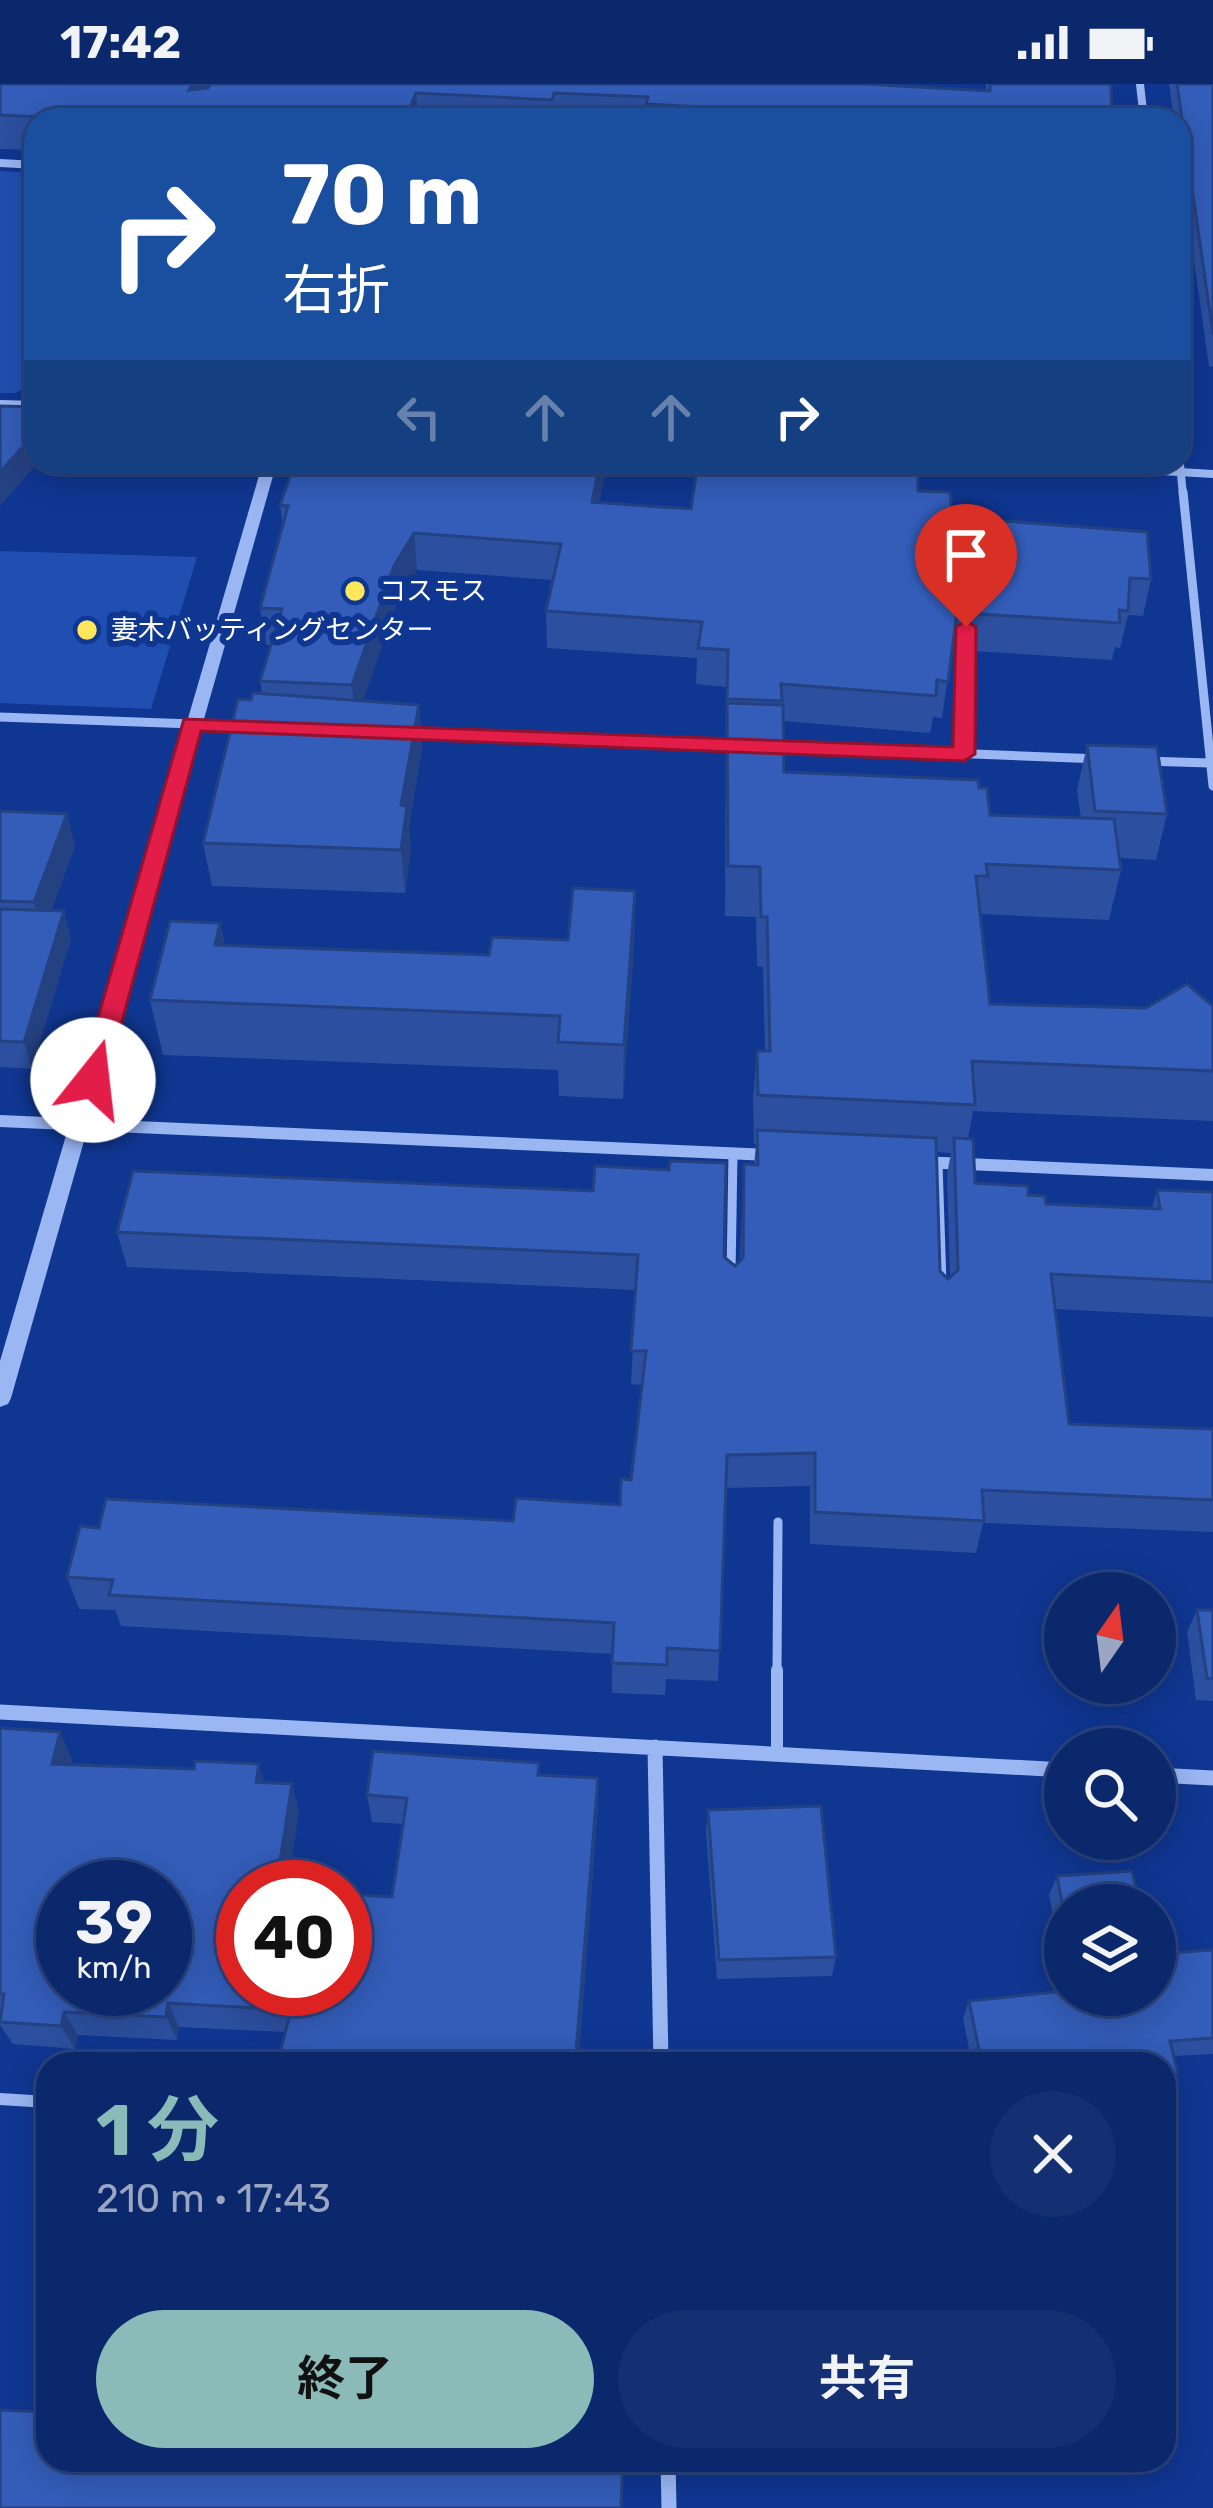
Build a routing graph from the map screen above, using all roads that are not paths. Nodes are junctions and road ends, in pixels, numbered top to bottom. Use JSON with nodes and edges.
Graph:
{"nodes":[{"id":1,"x":266,"y":474,"type":"edge"},
{"id":2,"x":1181,"y":474,"type":"edge"},
{"id":3,"x":966,"y":627,"type":"edge"},
{"id":4,"x":0,"y":717,"type":"edge"},
{"id":5,"x":192,"y":724,"type":"junction"},
{"id":6,"x":262,"y":727,"type":"edge"},
{"id":7,"x":403,"y":732,"type":"edge"},
{"id":8,"x":964,"y":754,"type":"junction"},
{"id":9,"x":1209,"y":763,"type":"junction"},
{"id":10,"x":1213,"y":786,"type":"edge"},
{"id":11,"x":0,"y":1121,"type":"edge"},
{"id":12,"x":81,"y":1125,"type":"junction"},
{"id":13,"x":733,"y":1154,"type":"junction"},
{"id":14,"x":779,"y":1156,"type":"edge"},
{"id":15,"x":915,"y":1162,"type":"edge"},
{"id":16,"x":938,"y":1163,"type":"junction"},
{"id":17,"x":1213,"y":1175,"type":"edge"},
{"id":18,"x":730,"y":1292,"type":"edge"},
{"id":19,"x":942,"y":1305,"type":"edge"},
{"id":20,"x":0,"y":1398,"type":"edge"},
{"id":21,"x":778,"y":1522,"type":"dead end"},
{"id":22,"x":0,"y":1712,"type":"edge"},
{"id":23,"x":656,"y":1747,"type":"junction"},
{"id":24,"x":776,"y":1754,"type":"junction"},
{"id":25,"x":1044,"y":1769,"type":"edge"},
{"id":26,"x":1176,"y":1776,"type":"edge"},
{"id":27,"x":1213,"y":1778,"type":"edge"},
{"id":28,"x":661,"y":2052,"type":"edge"},
{"id":29,"x":0,"y":2099,"type":"edge"},
{"id":30,"x":36,"y":2101,"type":"edge"},
{"id":31,"x":668,"y":2472,"type":"edge"},
{"id":32,"x":669,"y":2508,"type":"edge"}],
"edges":[{"from":1,"to":5,"type":"street"},
{"from":2,"to":9,"type":"street"},
{"from":3,"to":8,"type":"lane"},
{"from":4,"to":5,"type":"street"},
{"from":5,"to":6,"type":"street"},
{"from":5,"to":12,"type":"street"},
{"from":7,"to":8,"type":"street"},
{"from":8,"to":9,"type":"street"},
{"from":9,"to":10,"type":"street"},
{"from":11,"to":12,"type":"street"},
{"from":12,"to":13,"type":"street"},
{"from":12,"to":20,"type":"street"},
{"from":13,"to":14,"type":"street"},
{"from":13,"to":18,"type":"lane"},
{"from":15,"to":16,"type":"street"},
{"from":16,"to":17,"type":"street"},
{"from":16,"to":19,"type":"lane"},
{"from":21,"to":24,"type":"lane"},
{"from":22,"to":23,"type":"street"},
{"from":23,"to":24,"type":"street"},
{"from":23,"to":28,"type":"street"},
{"from":24,"to":25,"type":"street"},
{"from":26,"to":27,"type":"street"},
{"from":29,"to":30,"type":"lane"},
{"from":31,"to":32,"type":"street"}]}
